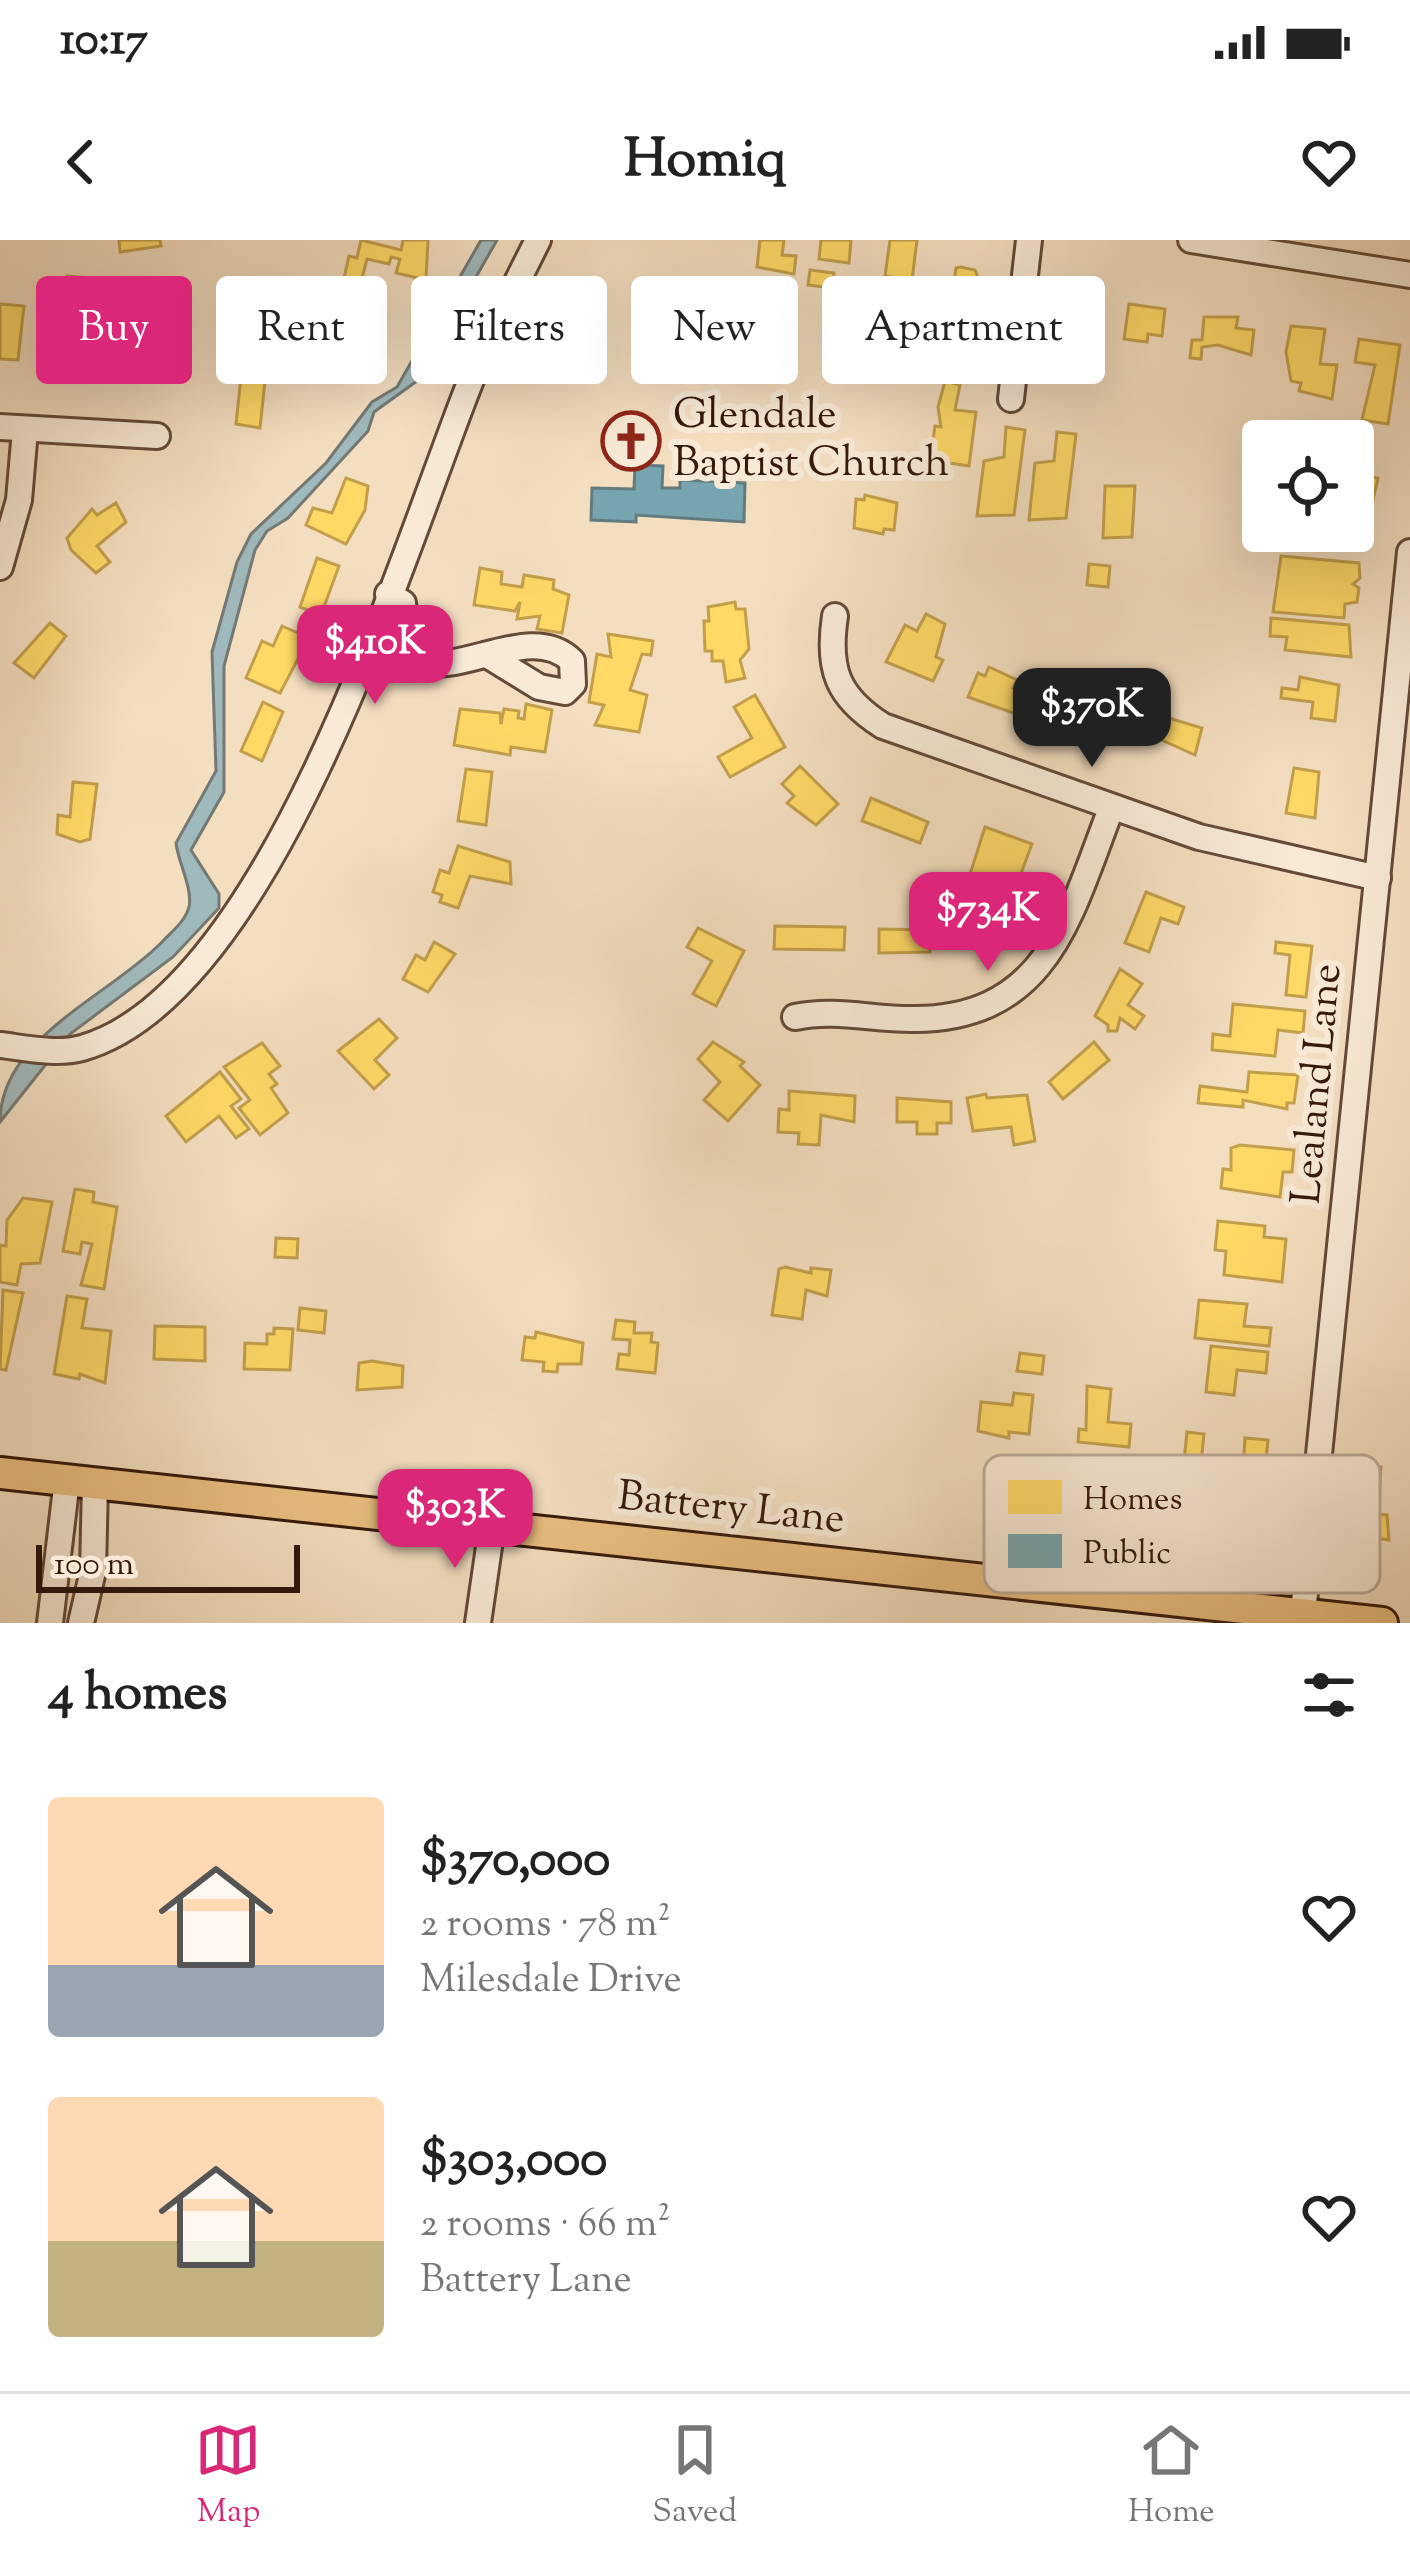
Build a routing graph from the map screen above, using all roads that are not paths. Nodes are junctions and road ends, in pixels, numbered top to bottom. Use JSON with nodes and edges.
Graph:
{"nodes":[{"id":1,"x":538,"y":240,"type":"edge"},
{"id":2,"x":1029,"y":240,"type":"edge"},
{"id":3,"x":1190,"y":240,"type":"edge"},
{"id":4,"x":1410,"y":275,"type":"edge"},
{"id":5,"x":1010,"y":399,"type":"dead end"},
{"id":6,"x":13,"y":428,"type":"edge"},
{"id":7,"x":157,"y":436,"type":"dead end"},
{"id":8,"x":1410,"y":552,"type":"edge"},
{"id":9,"x":0,"y":567,"type":"edge"},
{"id":10,"x":388,"y":595,"type":"junction"},
{"id":11,"x":835,"y":616,"type":"dead end"},
{"id":12,"x":487,"y":655,"type":"dead end"},
{"id":13,"x":1112,"y":809,"type":"junction"},
{"id":14,"x":1378,"y":878,"type":"junction"},
{"id":15,"x":795,"y":1017,"type":"dead end"},
{"id":16,"x":12,"y":1046,"type":"edge"},
{"id":17,"x":1319,"y":1455,"type":"edge"},
{"id":18,"x":0,"y":1473,"type":"edge"},
{"id":19,"x":81,"y":1482,"type":"junction"},
{"id":20,"x":491,"y":1526,"type":"junction"},
{"id":21,"x":984,"y":1583,"type":"edge"},
{"id":22,"x":1075,"y":1593,"type":"edge"},
{"id":23,"x":1302,"y":1619,"type":"edge"},
{"id":24,"x":50,"y":1623,"type":"edge"},
{"id":25,"x":81,"y":1623,"type":"edge"},
{"id":26,"x":478,"y":1623,"type":"edge"},
{"id":27,"x":1382,"y":1623,"type":"edge"}],
"edges":[{"from":1,"to":10,"type":"street"},
{"from":2,"to":5,"type":"street"},
{"from":3,"to":4,"type":"street"},
{"from":6,"to":7,"type":"street"},
{"from":6,"to":9,"type":"street"},
{"from":8,"to":14,"type":"street","name":"Lealand Lane"},
{"from":10,"to":12,"type":"street"},
{"from":10,"to":16,"type":"street"},
{"from":11,"to":13,"type":"street"},
{"from":13,"to":14,"type":"street"},
{"from":13,"to":15,"type":"street"},
{"from":14,"to":17,"type":"street","name":"Lealand Lane"},
{"from":18,"to":19,"type":"main road","name":"Battery Lane"},
{"from":19,"to":20,"type":"main road","name":"Battery Lane"},
{"from":19,"to":24,"type":"street"},
{"from":19,"to":25,"type":"street"},
{"from":20,"to":21,"type":"main road","name":"Battery Lane"},
{"from":20,"to":26,"type":"street"},
{"from":22,"to":23,"type":"main road","name":"Battery Lane"},
{"from":23,"to":27,"type":"main road","name":"Battery Lane"}]}
